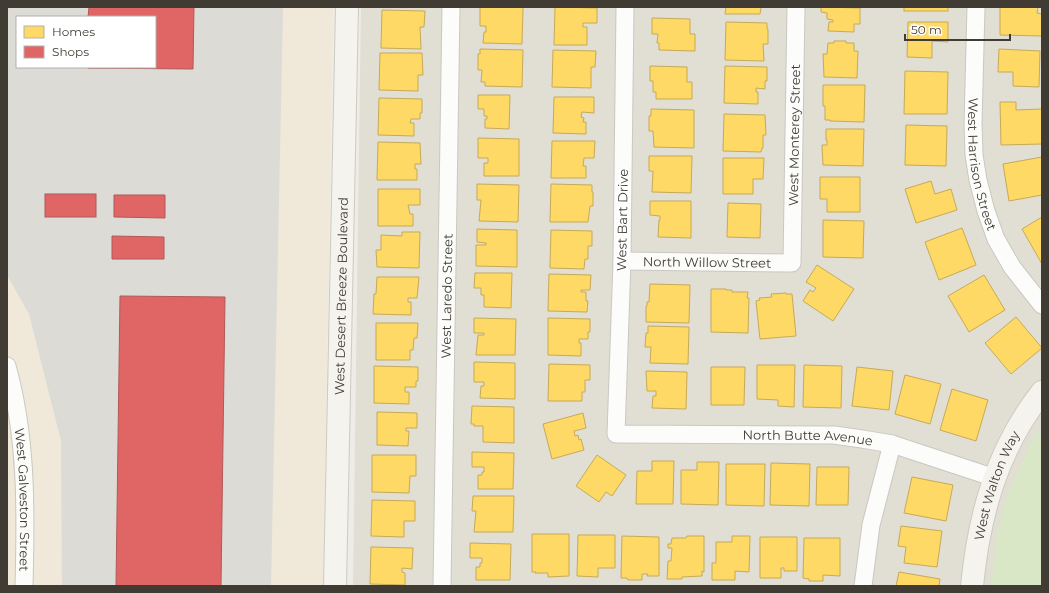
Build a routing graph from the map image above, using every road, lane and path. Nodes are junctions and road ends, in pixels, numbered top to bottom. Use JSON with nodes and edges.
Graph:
{"nodes":[{"id":1,"x":347,"y":7,"type":"edge"},
{"id":2,"x":451,"y":7,"type":"edge"},
{"id":3,"x":625,"y":7,"type":"edge"},
{"id":4,"x":796,"y":7,"type":"edge"},
{"id":5,"x":976,"y":7,"type":"edge"},
{"id":6,"x":622,"y":261,"type":"junction"},
{"id":7,"x":792,"y":263,"type":"joint"},
{"id":8,"x":1042,"y":305,"type":"edge"},
{"id":9,"x":7,"y":366,"type":"edge"},
{"id":10,"x":1042,"y":392,"type":"edge"},
{"id":11,"x":616,"y":434,"type":"joint"},
{"id":12,"x":892,"y":444,"type":"junction"},
{"id":13,"x":995,"y":478,"type":"junction"},
{"id":14,"x":24,"y":586,"type":"edge"},
{"id":15,"x":335,"y":586,"type":"edge"},
{"id":16,"x":442,"y":586,"type":"edge"},
{"id":17,"x":863,"y":586,"type":"edge"},
{"id":18,"x":972,"y":586,"type":"edge"}],
"edges":[{"from":1,"to":15,"type":"street","name":"West Desert Breeze Boulevard"},
{"from":2,"to":16,"type":"street","name":"West Laredo Street"},
{"from":3,"to":6,"type":"street","name":"West Bart Drive"},
{"from":4,"to":7,"type":"street","name":"West Monterey Street"},
{"from":5,"to":8,"type":"street","name":"West Harrison Street"},
{"from":6,"to":7,"type":"street","name":"North Willow Street"},
{"from":6,"to":11,"type":"street","name":"West Bart Drive"},
{"from":9,"to":14,"type":"street","name":"West Galveston Street"},
{"from":10,"to":13,"type":"street","name":"West Walton Way"},
{"from":11,"to":12,"type":"street","name":"North Butte Avenue"},
{"from":12,"to":13,"type":"street","name":"North Butte Avenue"},
{"from":12,"to":17,"type":"street"},
{"from":13,"to":18,"type":"street","name":"West Walton Way"}]}
